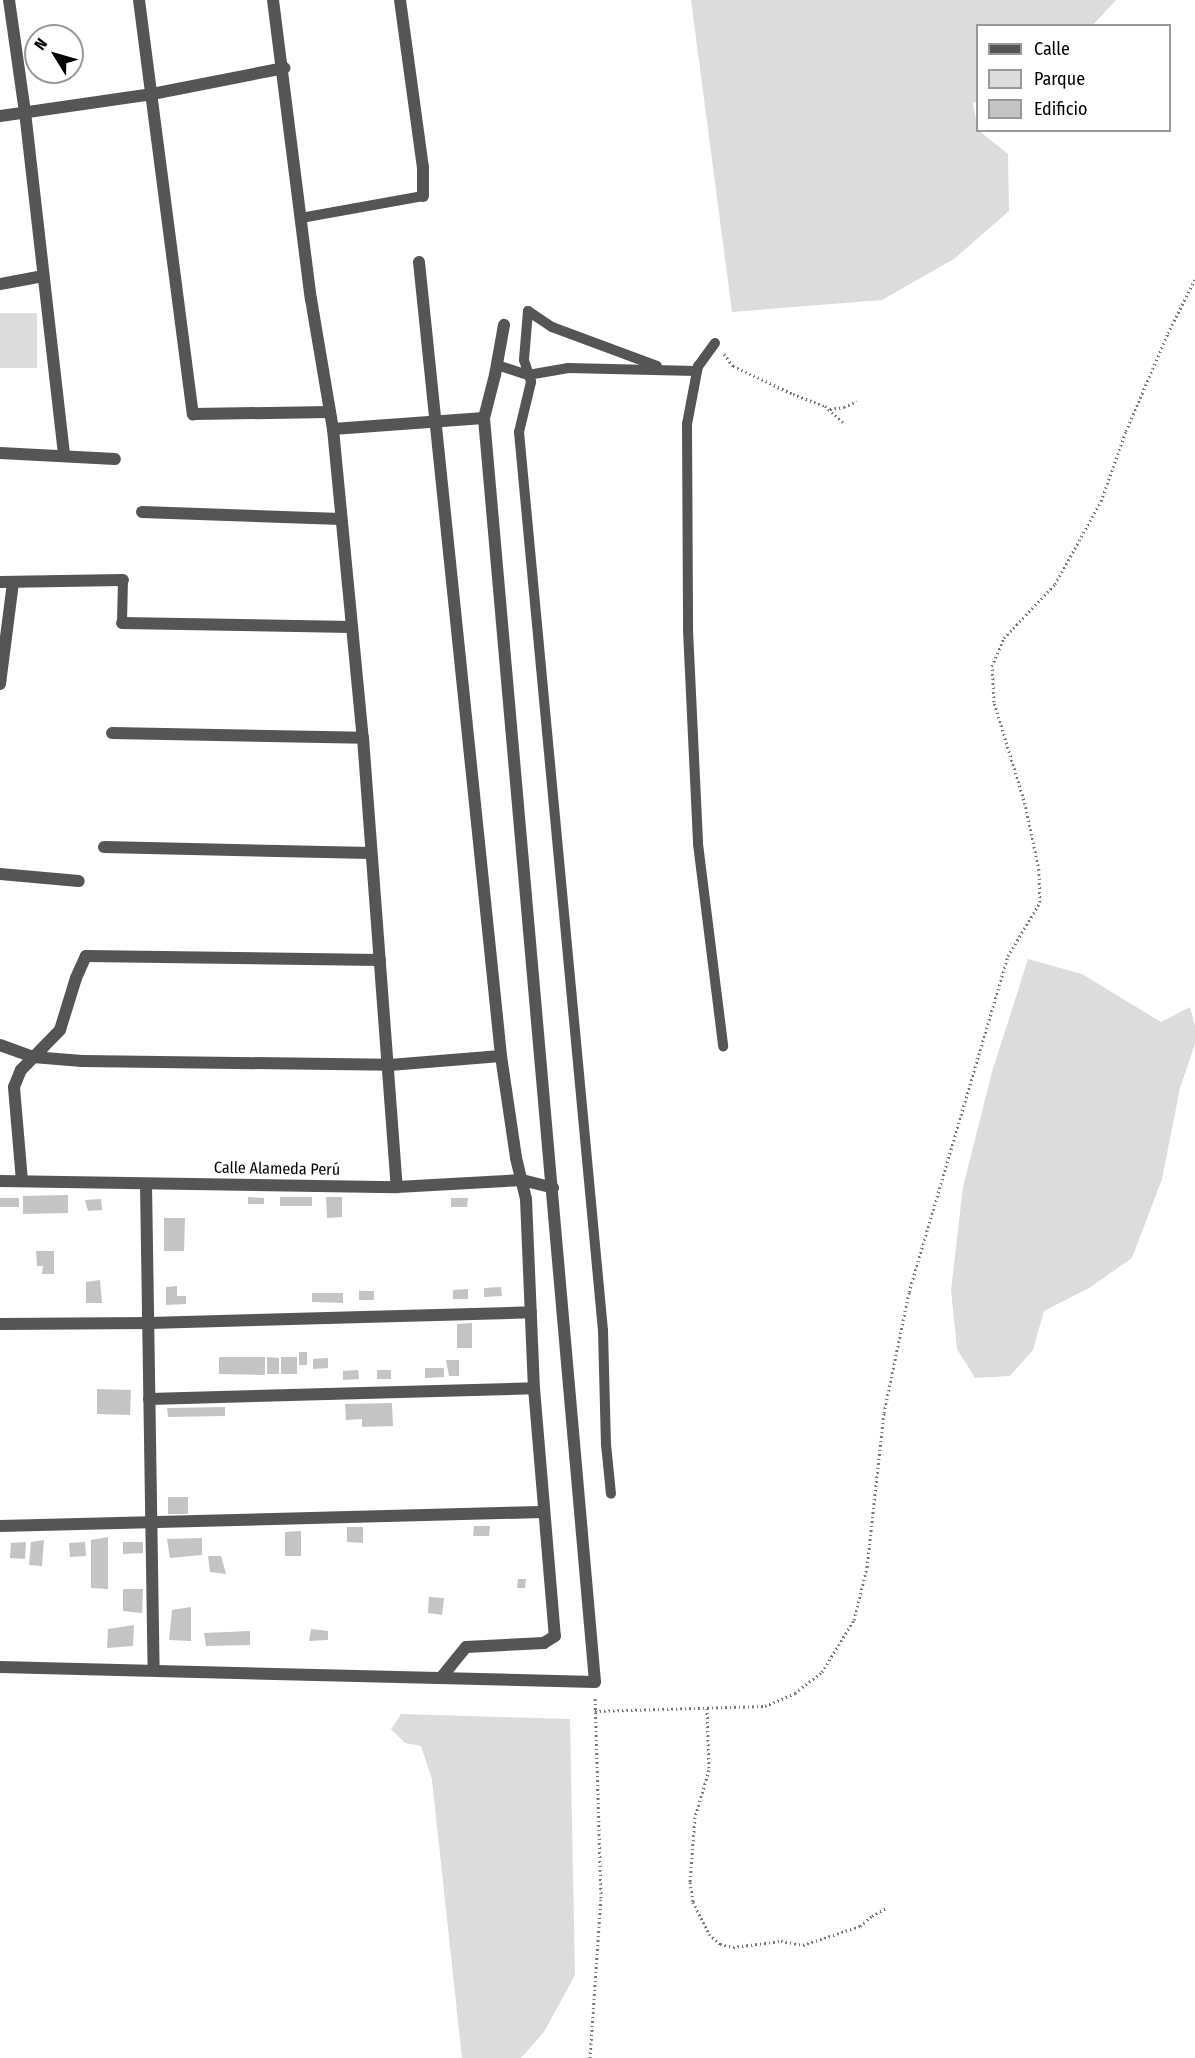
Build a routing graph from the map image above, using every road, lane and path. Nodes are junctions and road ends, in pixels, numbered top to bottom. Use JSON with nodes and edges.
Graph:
{"nodes":[{"id":1,"x":9,"y":0,"type":"edge"},
{"id":2,"x":139,"y":0,"type":"edge"},
{"id":3,"x":273,"y":0,"type":"edge"},
{"id":4,"x":400,"y":0,"type":"edge"},
{"id":5,"x":284,"y":68,"type":"junction"},
{"id":6,"x":152,"y":94,"type":"junction"},
{"id":7,"x":25,"y":112,"type":"junction"},
{"id":8,"x":0,"y":116,"type":"edge"},
{"id":9,"x":423,"y":196,"type":"joint"},
{"id":10,"x":301,"y":218,"type":"junction"},
{"id":11,"x":419,"y":262,"type":"dead end"},
{"id":12,"x":44,"y":276,"type":"junction"},
{"id":13,"x":1195,"y":279,"type":"edge"},
{"id":14,"x":0,"y":284,"type":"edge"},
{"id":15,"x":504,"y":325,"type":"dead end"},
{"id":16,"x":715,"y":344,"type":"joint"},
{"id":17,"x":497,"y":365,"type":"junction"},
{"id":18,"x":671,"y":371,"type":"junction"},
{"id":19,"x":696,"y":371,"type":"junction"},
{"id":20,"x":528,"y":375,"type":"junction"},
{"id":21,"x":857,"y":401,"type":"dead end"},
{"id":22,"x":830,"y":409,"type":"junction"},
{"id":23,"x":330,"y":412,"type":"junction"},
{"id":24,"x":484,"y":418,"type":"junction"},
{"id":25,"x":436,"y":421,"type":"junction"},
{"id":26,"x":843,"y":423,"type":"dead end"},
{"id":27,"x":333,"y":429,"type":"junction"},
{"id":28,"x":0,"y":453,"type":"edge"},
{"id":29,"x":64,"y":456,"type":"junction"},
{"id":30,"x":115,"y":459,"type":"dead end"},
{"id":31,"x":142,"y":512,"type":"dead end"},
{"id":32,"x":341,"y":519,"type":"junction"},
{"id":33,"x":123,"y":580,"type":"joint"},
{"id":34,"x":0,"y":582,"type":"edge"},
{"id":35,"x":13,"y":583,"type":"junction"},
{"id":36,"x":122,"y":623,"type":"joint"},
{"id":37,"x":352,"y":627,"type":"junction"},
{"id":38,"x":0,"y":684,"type":"edge"},
{"id":39,"x":112,"y":733,"type":"dead end"},
{"id":40,"x":363,"y":738,"type":"junction"},
{"id":41,"x":104,"y":847,"type":"dead end"},
{"id":42,"x":371,"y":853,"type":"junction"},
{"id":43,"x":0,"y":874,"type":"edge"},
{"id":44,"x":79,"y":881,"type":"dead end"},
{"id":45,"x":380,"y":960,"type":"junction"},
{"id":46,"x":0,"y":1045,"type":"edge"},
{"id":47,"x":723,"y":1046,"type":"dead end"},
{"id":48,"x":501,"y":1056,"type":"junction"},
{"id":49,"x":33,"y":1057,"type":"junction"},
{"id":50,"x":390,"y":1065,"type":"junction"},
{"id":51,"x":522,"y":1180,"type":"junction"},
{"id":52,"x":0,"y":1181,"type":"edge"},
{"id":53,"x":22,"y":1181,"type":"junction"},
{"id":54,"x":146,"y":1184,"type":"junction"},
{"id":55,"x":397,"y":1187,"type":"junction"},
{"id":56,"x":553,"y":1188,"type":"junction"},
{"id":57,"x":531,"y":1312,"type":"junction"},
{"id":58,"x":148,"y":1323,"type":"junction"},
{"id":59,"x":0,"y":1324,"type":"edge"},
{"id":60,"x":534,"y":1388,"type":"junction"},
{"id":61,"x":149,"y":1399,"type":"junction"},
{"id":62,"x":611,"y":1494,"type":"dead end"},
{"id":63,"x":543,"y":1512,"type":"junction"},
{"id":64,"x":152,"y":1523,"type":"junction"},
{"id":65,"x":0,"y":1526,"type":"edge"},
{"id":66,"x":0,"y":1666,"type":"edge"},
{"id":67,"x":154,"y":1670,"type":"junction"},
{"id":68,"x":441,"y":1678,"type":"junction"},
{"id":69,"x":595,"y":1682,"type":"junction"},
{"id":70,"x":707,"y":1708,"type":"junction"},
{"id":71,"x":595,"y":1711,"type":"junction"},
{"id":72,"x":888,"y":1907,"type":"dead end"},
{"id":73,"x":590,"y":2058,"type":"edge"}],
"edges":[{"from":1,"to":7,"type":"street"},
{"from":2,"to":6,"type":"street"},
{"from":3,"to":5,"type":"street"},
{"from":4,"to":9,"type":"street"},
{"from":5,"to":6,"type":"street"},
{"from":5,"to":10,"type":"street"},
{"from":6,"to":7,"type":"street"},
{"from":6,"to":23,"type":"street"},
{"from":7,"to":8,"type":"street"},
{"from":7,"to":12,"type":"street"},
{"from":9,"to":10,"type":"lane"},
{"from":10,"to":23,"type":"street"},
{"from":11,"to":25,"type":"street"},
{"from":12,"to":14,"type":"street"},
{"from":12,"to":29,"type":"street"},
{"from":13,"to":70,"type":"path"},
{"from":15,"to":17,"type":"street"},
{"from":16,"to":19,"type":"lane"},
{"from":16,"to":22,"type":"path"},
{"from":17,"to":20,"type":"lane"},
{"from":17,"to":24,"type":"street"},
{"from":18,"to":19,"type":"lane"},
{"from":18,"to":20,"type":"lane"},
{"from":18,"to":20,"type":"lane"},
{"from":19,"to":47,"type":"lane"},
{"from":20,"to":62,"type":"lane"},
{"from":21,"to":22,"type":"path"},
{"from":22,"to":26,"type":"path"},
{"from":23,"to":27,"type":"street"},
{"from":24,"to":25,"type":"street"},
{"from":24,"to":56,"type":"street"},
{"from":25,"to":27,"type":"street"},
{"from":25,"to":48,"type":"street"},
{"from":27,"to":32,"type":"street"},
{"from":28,"to":29,"type":"street"},
{"from":29,"to":30,"type":"street"},
{"from":31,"to":32,"type":"street"},
{"from":32,"to":37,"type":"street"},
{"from":33,"to":35,"type":"street"},
{"from":33,"to":36,"type":"lane"},
{"from":34,"to":35,"type":"street"},
{"from":35,"to":38,"type":"street"},
{"from":36,"to":37,"type":"street"},
{"from":37,"to":40,"type":"street"},
{"from":39,"to":40,"type":"street"},
{"from":40,"to":42,"type":"street"},
{"from":41,"to":42,"type":"street"},
{"from":42,"to":45,"type":"street"},
{"from":43,"to":44,"type":"street"},
{"from":45,"to":49,"type":"street"},
{"from":45,"to":50,"type":"street"},
{"from":46,"to":49,"type":"street"},
{"from":48,"to":50,"type":"street"},
{"from":48,"to":51,"type":"street"},
{"from":49,"to":50,"type":"street"},
{"from":49,"to":53,"type":"street"},
{"from":50,"to":55,"type":"street"},
{"from":51,"to":55,"type":"street","name":"Calle Alameda Perú"},
{"from":51,"to":56,"type":"street","name":"Calle Alameda Perú"},
{"from":51,"to":57,"type":"street"},
{"from":52,"to":53,"type":"street","name":"Calle Alameda Perú"},
{"from":53,"to":54,"type":"street","name":"Calle Alameda Perú"},
{"from":54,"to":55,"type":"street","name":"Calle Alameda Perú"},
{"from":54,"to":58,"type":"street"},
{"from":56,"to":69,"type":"street"},
{"from":57,"to":58,"type":"street"},
{"from":57,"to":60,"type":"street"},
{"from":58,"to":59,"type":"street"},
{"from":58,"to":61,"type":"street"},
{"from":60,"to":61,"type":"street"},
{"from":60,"to":63,"type":"street"},
{"from":61,"to":64,"type":"street"},
{"from":63,"to":64,"type":"street"},
{"from":63,"to":68,"type":"street"},
{"from":64,"to":65,"type":"street"},
{"from":64,"to":67,"type":"street"},
{"from":66,"to":67,"type":"street"},
{"from":67,"to":68,"type":"street"},
{"from":68,"to":69,"type":"street"},
{"from":69,"to":71,"type":"path"},
{"from":70,"to":71,"type":"path"},
{"from":70,"to":72,"type":"path"},
{"from":71,"to":73,"type":"path"}]}
